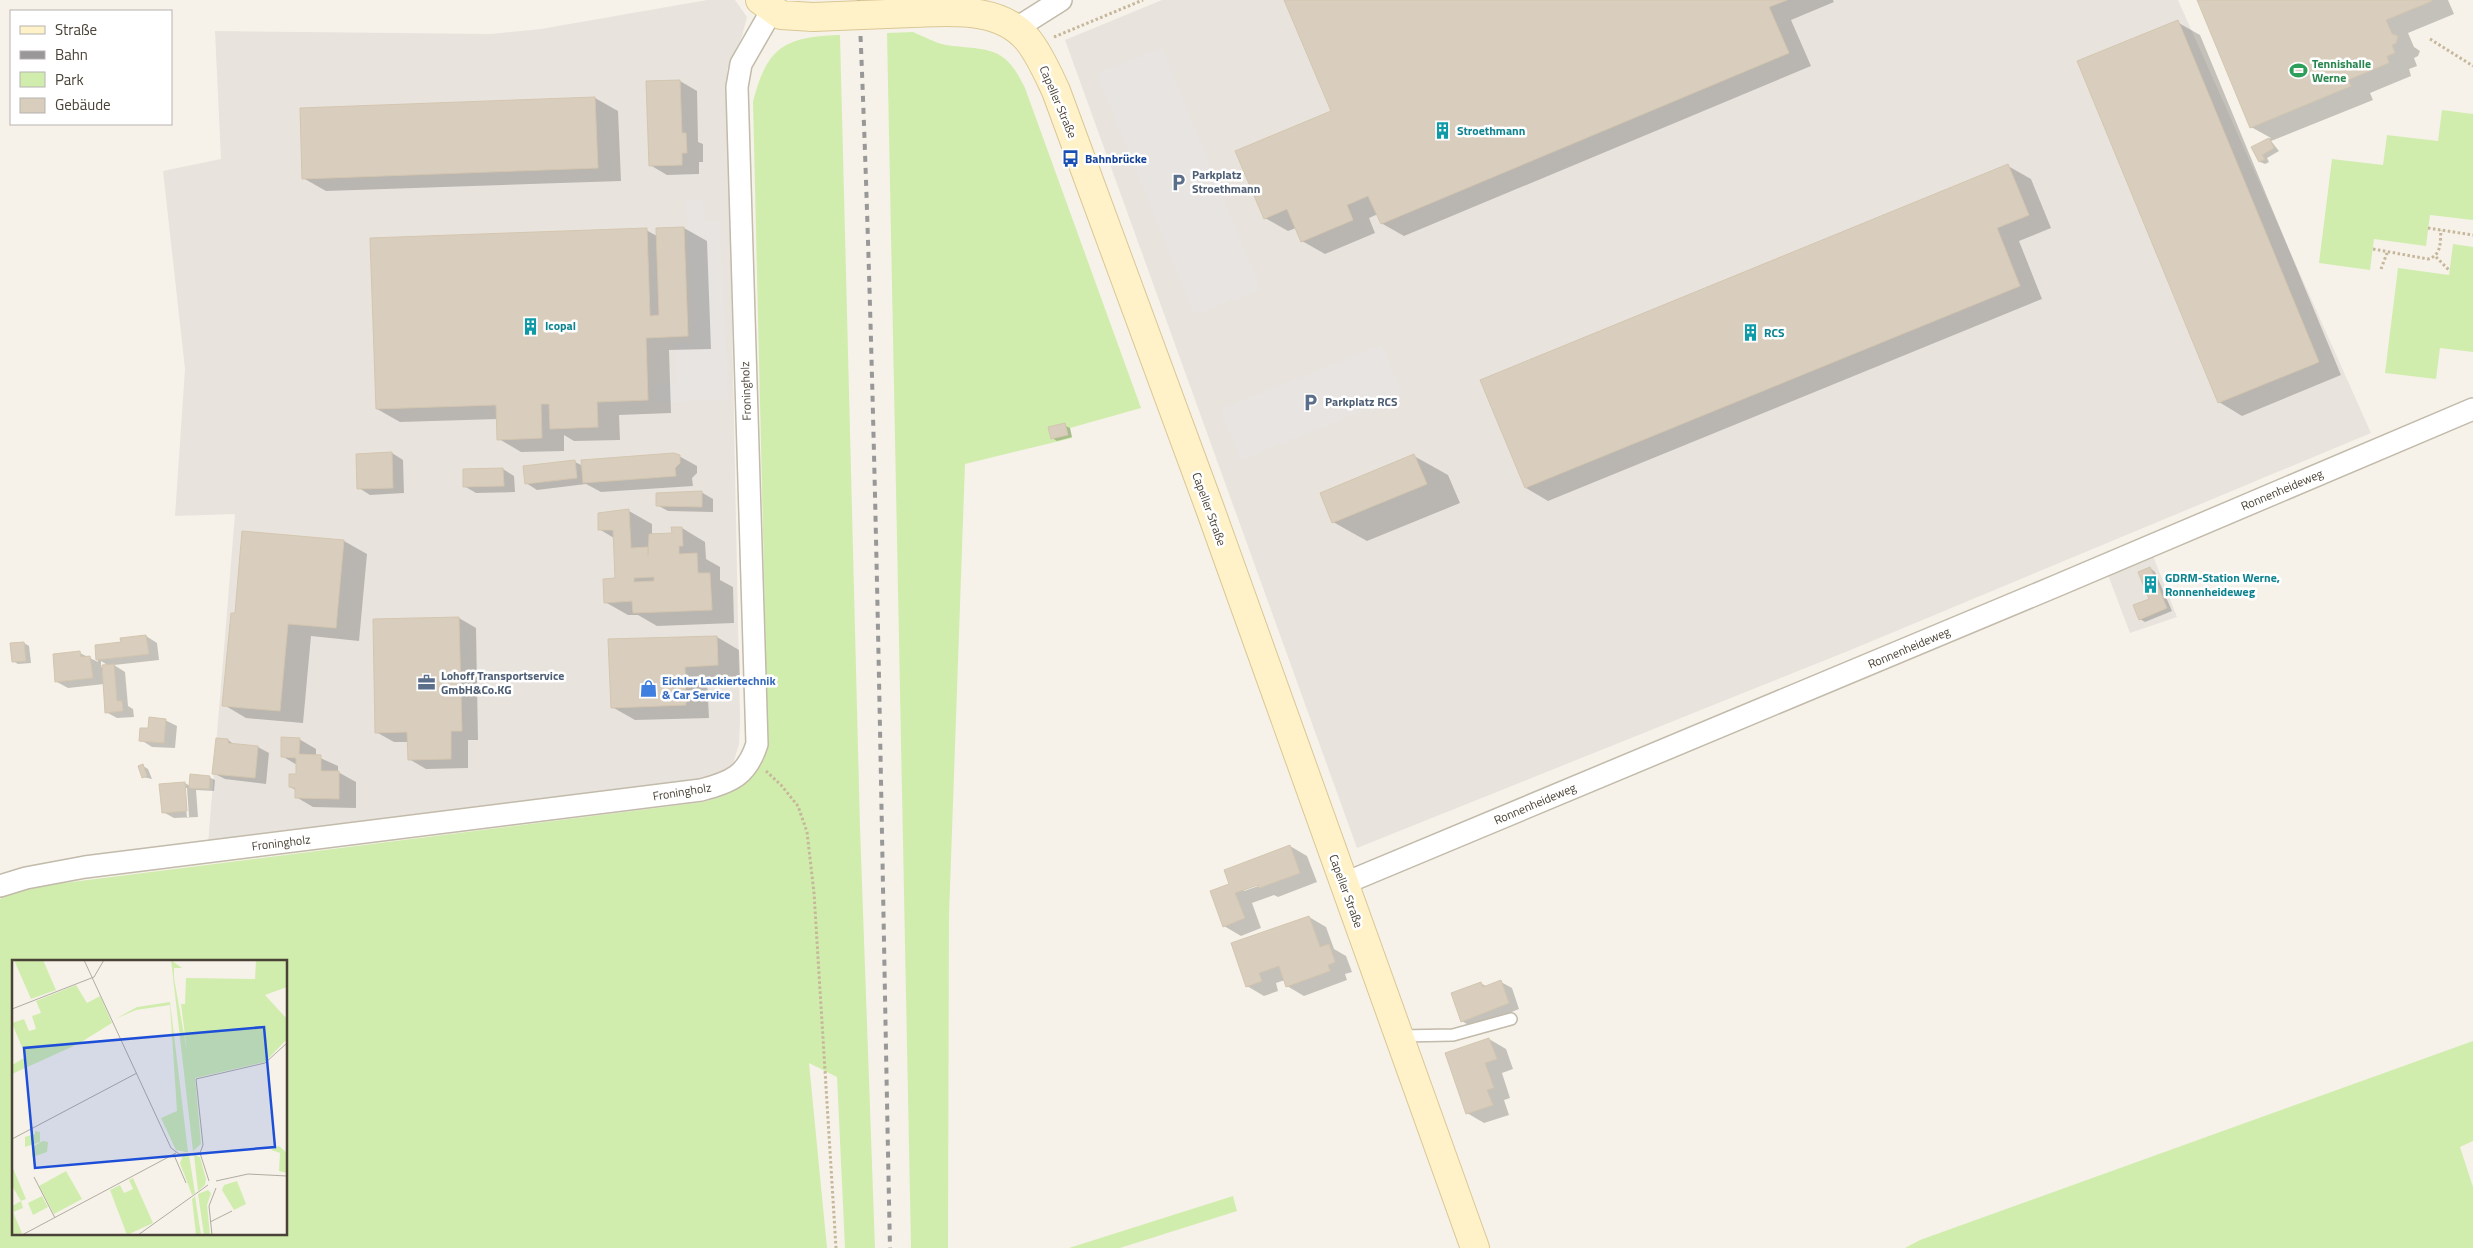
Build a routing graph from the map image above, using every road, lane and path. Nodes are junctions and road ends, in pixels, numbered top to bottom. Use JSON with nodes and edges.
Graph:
{"nodes":[{"id":1,"x":1061,"y":0,"type":"edge"},
{"id":2,"x":766,"y":5,"type":"edge"},
{"id":3,"x":1026,"y":15,"type":"edge"},
{"id":4,"x":2430,"y":39,"type":"dead end"},
{"id":5,"x":2473,"y":66,"type":"edge"},
{"id":6,"x":2428,"y":228,"type":"dead end"},
{"id":7,"x":2441,"y":230,"type":"junction"},
{"id":8,"x":2473,"y":235,"type":"edge"},
{"id":9,"x":2373,"y":249,"type":"dead end"},
{"id":10,"x":2387,"y":254,"type":"junction"},
{"id":11,"x":2436,"y":257,"type":"junction"},
{"id":12,"x":2381,"y":269,"type":"dead end"},
{"id":13,"x":2450,"y":271,"type":"dead end"},
{"id":14,"x":2473,"y":409,"type":"edge"},
{"id":15,"x":752,"y":759,"type":"junction"},
{"id":16,"x":1343,"y":884,"type":"junction"},
{"id":17,"x":0,"y":886,"type":"edge"},
{"id":18,"x":1511,"y":1019,"type":"dead end"},
{"id":19,"x":1398,"y":1036,"type":"junction"},
{"id":20,"x":836,"y":1248,"type":"edge"},
{"id":21,"x":1475,"y":1248,"type":"edge"}],
"edges":[{"from":1,"to":3,"type":"street"},
{"from":2,"to":3,"type":"street","name":"Capeller Straße","bridge":true},
{"from":2,"to":15,"type":"street","name":"Froningholz"},
{"from":3,"to":16,"type":"street","name":"Capeller Straße"},
{"from":4,"to":5,"type":"path"},
{"from":6,"to":7,"type":"path"},
{"from":7,"to":8,"type":"path"},
{"from":7,"to":11,"type":"path"},
{"from":9,"to":10,"type":"path"},
{"from":10,"to":11,"type":"path"},
{"from":10,"to":12,"type":"path"},
{"from":11,"to":13,"type":"path"},
{"from":14,"to":16,"type":"street","name":"Ronnenheideweg"},
{"from":15,"to":17,"type":"street","name":"Froningholz"},
{"from":15,"to":20,"type":"path"},
{"from":16,"to":19,"type":"street","name":"Capeller Straße"},
{"from":18,"to":19,"type":"lane"},
{"from":19,"to":21,"type":"street","name":"Capeller Straße"}]}
